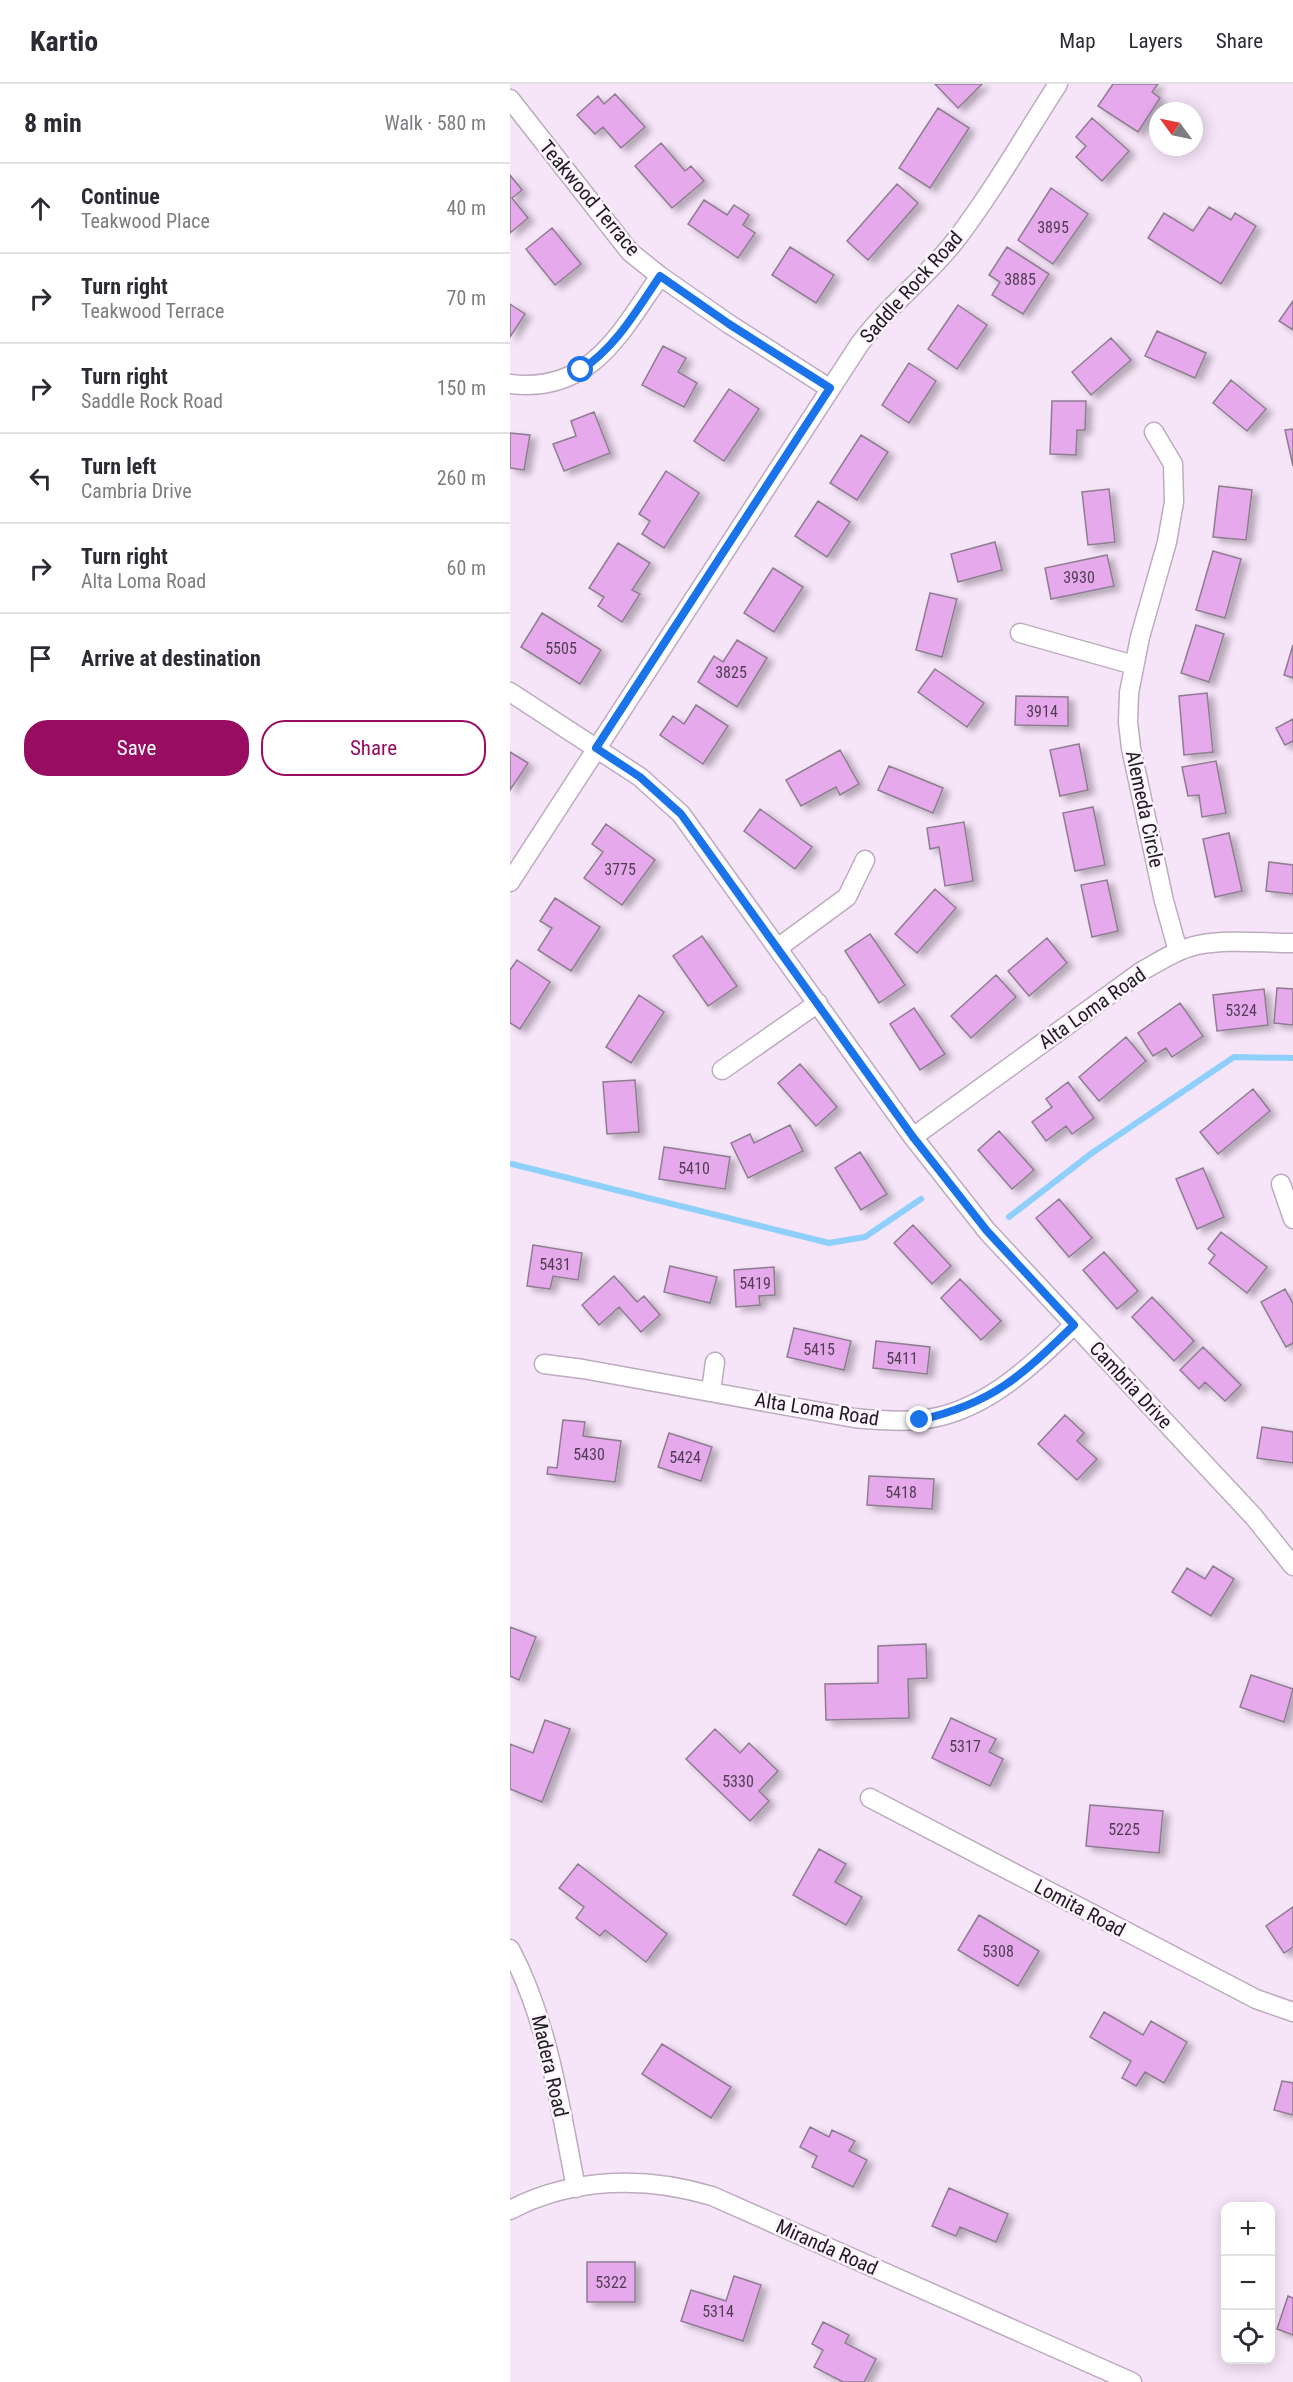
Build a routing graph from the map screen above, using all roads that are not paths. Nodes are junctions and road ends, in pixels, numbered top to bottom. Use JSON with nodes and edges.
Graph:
{"nodes":[{"id":1,"x":1058,"y":84,"type":"edge"},
{"id":2,"x":510,"y":99,"type":"edge"},
{"id":3,"x":660,"y":276,"type":"junction"},
{"id":4,"x":510,"y":384,"type":"edge"},
{"id":5,"x":830,"y":388,"type":"junction"},
{"id":6,"x":1154,"y":432,"type":"dead end"},
{"id":7,"x":1020,"y":633,"type":"dead end"},
{"id":8,"x":1134,"y":666,"type":"junction"},
{"id":9,"x":510,"y":692,"type":"edge"},
{"id":10,"x":596,"y":748,"type":"junction"},
{"id":11,"x":865,"y":860,"type":"dead end"},
{"id":12,"x":510,"y":882,"type":"edge"},
{"id":13,"x":1293,"y":942,"type":"edge"},
{"id":14,"x":779,"y":947,"type":"junction"},
{"id":15,"x":1178,"y":951,"type":"junction"},
{"id":16,"x":818,"y":1003,"type":"junction"},
{"id":17,"x":722,"y":1070,"type":"dead end"},
{"id":18,"x":913,"y":1137,"type":"junction"},
{"id":19,"x":1281,"y":1184,"type":"dead end"},
{"id":20,"x":1293,"y":1219,"type":"edge"},
{"id":21,"x":1074,"y":1325,"type":"junction"},
{"id":22,"x":715,"y":1362,"type":"dead end"},
{"id":23,"x":544,"y":1364,"type":"dead end"},
{"id":24,"x":711,"y":1391,"type":"junction"},
{"id":25,"x":1291,"y":1559,"type":"edge"},
{"id":26,"x":870,"y":1798,"type":"dead end"},
{"id":27,"x":510,"y":1949,"type":"edge"},
{"id":28,"x":1293,"y":2012,"type":"edge"},
{"id":29,"x":576,"y":2188,"type":"junction"},
{"id":30,"x":510,"y":2210,"type":"edge"},
{"id":31,"x":1132,"y":2382,"type":"edge"}],
"edges":[{"from":1,"to":5,"type":"street","name":"Saddle Rock Road"},
{"from":2,"to":3,"type":"street","name":"Teakwood Terrace"},
{"from":3,"to":4,"type":"street"},
{"from":3,"to":5,"type":"street","name":"Teakwood Terrace"},
{"from":5,"to":10,"type":"street","name":"Saddle Rock Road"},
{"from":6,"to":8,"type":"street","name":"Alemeda Circle"},
{"from":7,"to":8,"type":"street"},
{"from":8,"to":15,"type":"street","name":"Alemeda Circle"},
{"from":9,"to":10,"type":"street","name":"Cambria Drive"},
{"from":10,"to":12,"type":"street","name":"Saddle Rock Road"},
{"from":10,"to":14,"type":"street","name":"Cambria Drive"},
{"from":11,"to":14,"type":"street"},
{"from":13,"to":15,"type":"street","name":"Alta Loma Road"},
{"from":14,"to":16,"type":"street","name":"Cambria Drive"},
{"from":15,"to":18,"type":"street","name":"Alta Loma Road"},
{"from":16,"to":17,"type":"street"},
{"from":16,"to":18,"type":"street","name":"Cambria Drive"},
{"from":18,"to":21,"type":"street","name":"Cambria Drive"},
{"from":19,"to":20,"type":"street"},
{"from":21,"to":24,"type":"street","name":"Alta Loma Road"},
{"from":21,"to":25,"type":"street","name":"Cambria Drive"},
{"from":22,"to":24,"type":"street"},
{"from":23,"to":24,"type":"street","name":"Alta Loma Road"},
{"from":26,"to":28,"type":"street","name":"Lomita Road"},
{"from":27,"to":29,"type":"street","name":"Madera Road"},
{"from":29,"to":30,"type":"street","name":"Miranda Road"},
{"from":29,"to":31,"type":"street","name":"Miranda Road"}]}
